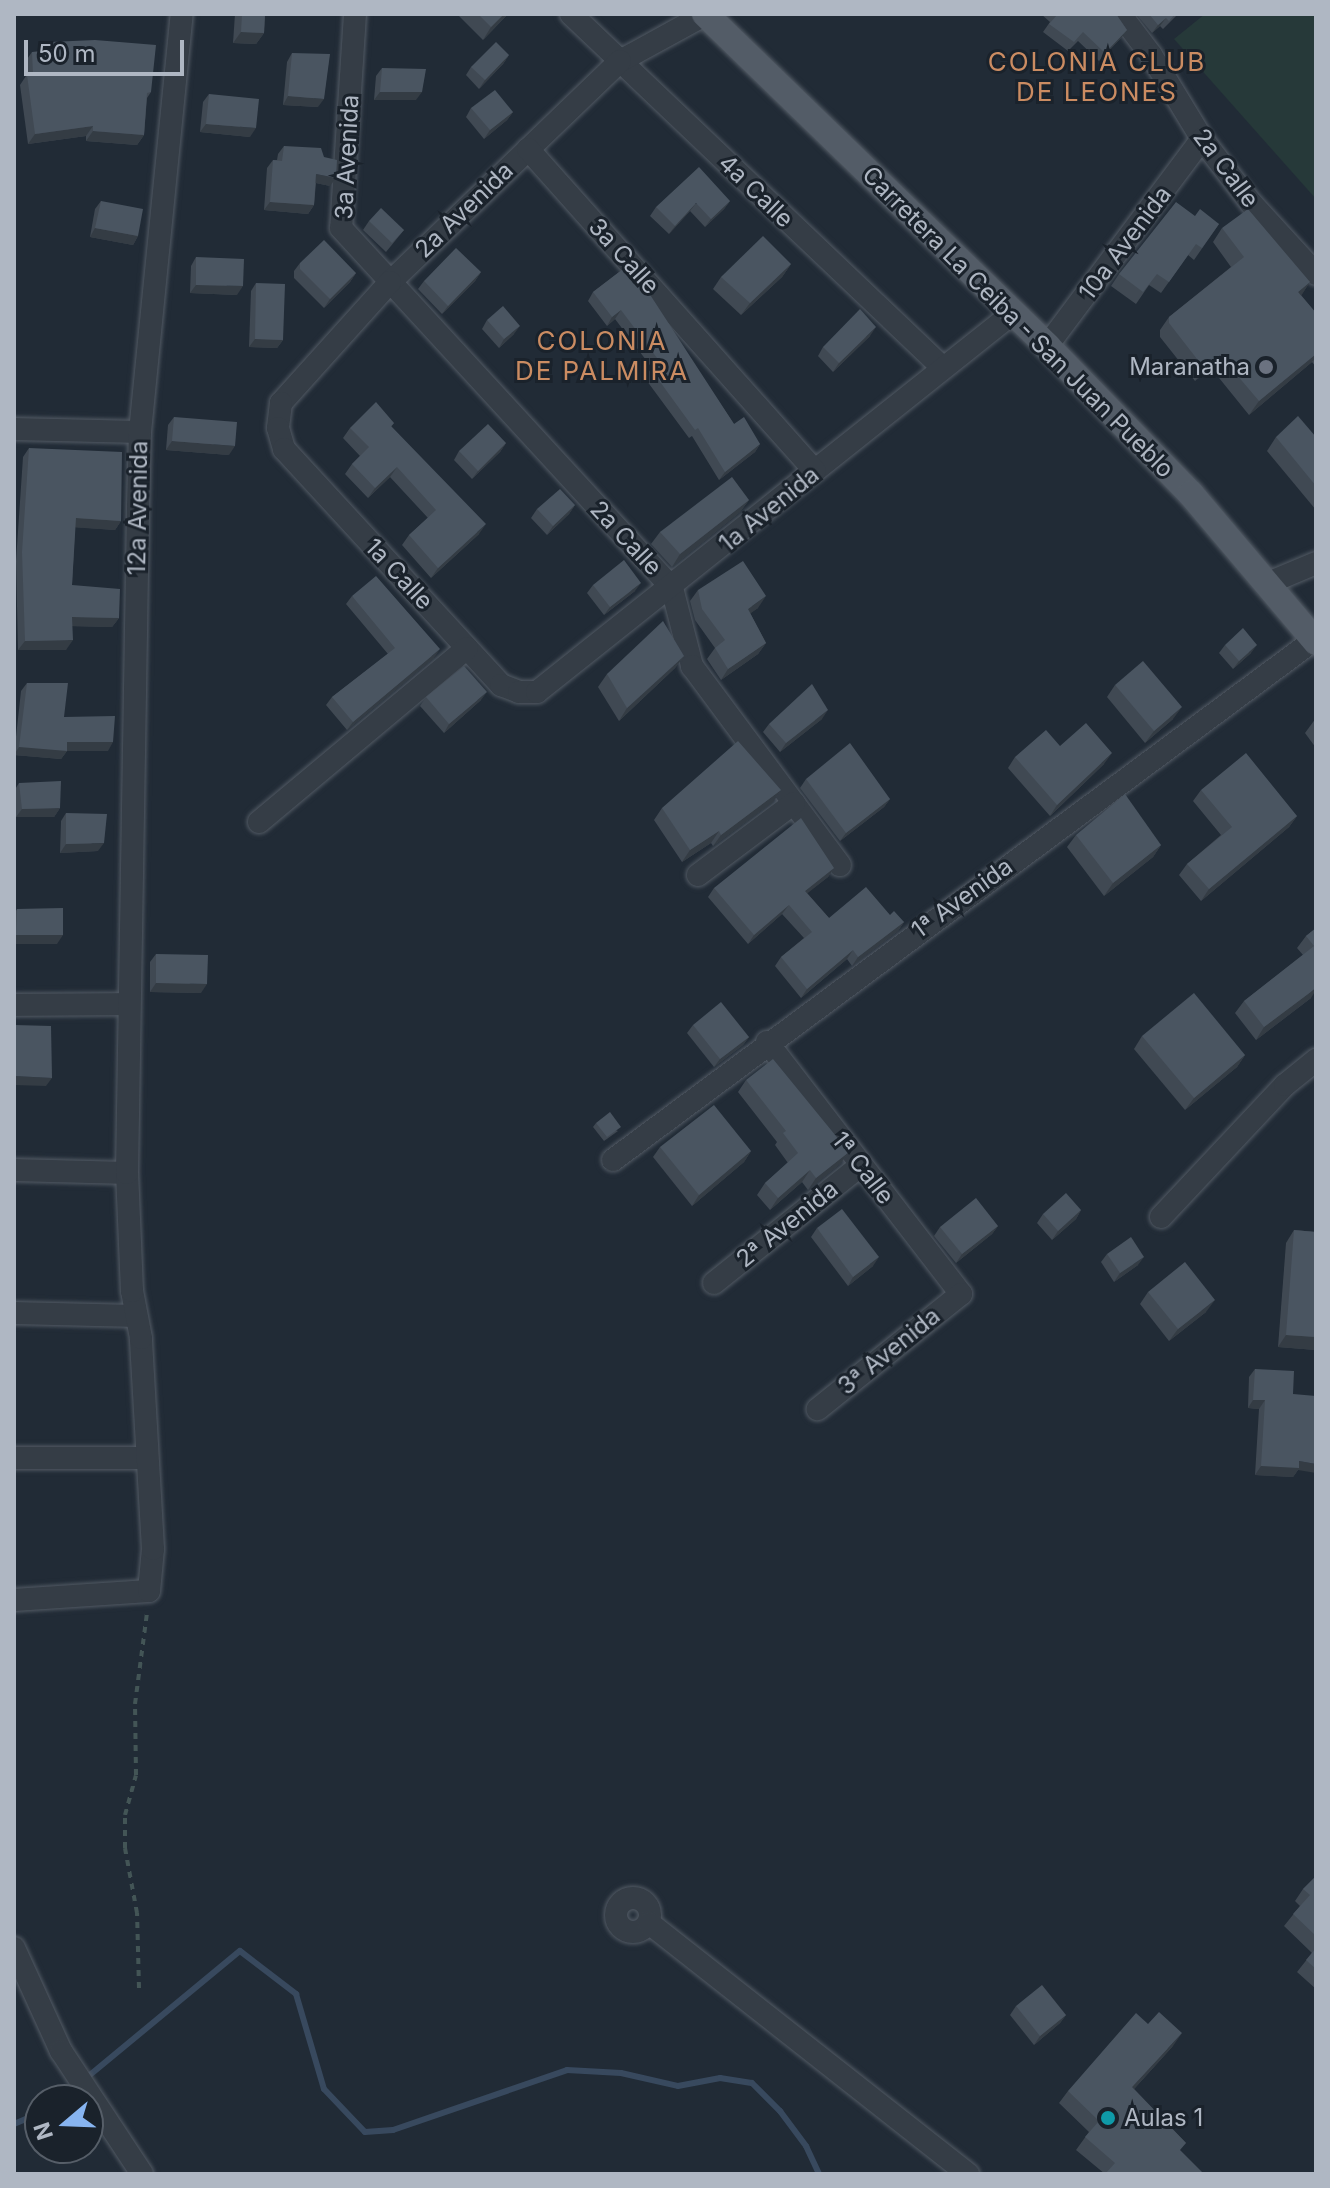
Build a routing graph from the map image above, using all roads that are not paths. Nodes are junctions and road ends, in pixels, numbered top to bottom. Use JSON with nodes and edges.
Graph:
{"nodes":[{"id":1,"x":182,"y":14,"type":"edge"},
{"id":2,"x":355,"y":14,"type":"edge"},
{"id":3,"x":571,"y":14,"type":"edge"},
{"id":4,"x":706,"y":14,"type":"edge"},
{"id":5,"x":1120,"y":14,"type":"edge"},
{"id":6,"x":620,"y":61,"type":"junction"},
{"id":7,"x":1202,"y":139,"type":"junction"},
{"id":8,"x":528,"y":149,"type":"junction"},
{"id":9,"x":1316,"y":274,"type":"edge"},
{"id":10,"x":390,"y":282,"type":"junction"},
{"id":11,"x":1013,"y":313,"type":"junction"},
{"id":12,"x":1047,"y":346,"type":"junction"},
{"id":13,"x":942,"y":367,"type":"junction"},
{"id":14,"x":14,"y":429,"type":"edge"},
{"id":15,"x":140,"y":432,"type":"junction"},
{"id":16,"x":284,"y":449,"type":"joint"},
{"id":17,"x":815,"y":471,"type":"junction"},
{"id":18,"x":1316,"y":563,"type":"edge"},
{"id":19,"x":1266,"y":584,"type":"junction"},
{"id":20,"x":672,"y":588,"type":"junction"},
{"id":21,"x":1315,"y":641,"type":"edge"},
{"id":22,"x":467,"y":648,"type":"junction"},
{"id":23,"x":519,"y":692,"type":"joint"},
{"id":24,"x":794,"y":803,"type":"junction"},
{"id":25,"x":259,"y":822,"type":"dead end"},
{"id":26,"x":840,"y":865,"type":"dead end"},
{"id":27,"x":698,"y":875,"type":"dead end"},
{"id":28,"x":128,"y":1004,"type":"junction"},
{"id":29,"x":14,"y":1005,"type":"edge"},
{"id":30,"x":767,"y":1042,"type":"junction"},
{"id":31,"x":1316,"y":1060,"type":"edge"},
{"id":32,"x":613,"y":1160,"type":"dead end"},
{"id":33,"x":860,"y":1166,"type":"junction"},
{"id":34,"x":14,"y":1170,"type":"edge"},
{"id":35,"x":127,"y":1173,"type":"junction"},
{"id":36,"x":1161,"y":1217,"type":"dead end"},
{"id":37,"x":714,"y":1283,"type":"dead end"},
{"id":38,"x":961,"y":1294,"type":"joint"},
{"id":39,"x":14,"y":1313,"type":"edge"},
{"id":40,"x":136,"y":1316,"type":"junction"},
{"id":41,"x":818,"y":1409,"type":"dead end"},
{"id":42,"x":14,"y":1458,"type":"edge"},
{"id":43,"x":145,"y":1458,"type":"junction"},
{"id":44,"x":14,"y":1600,"type":"edge"},
{"id":45,"x":649,"y":1923,"type":"dead end"},
{"id":46,"x":14,"y":1948,"type":"edge"},
{"id":47,"x":142,"y":2174,"type":"edge"},
{"id":48,"x":968,"y":2174,"type":"edge"}],
"edges":[{"from":1,"to":15,"type":"street","name":"12a Avenida"},
{"from":2,"to":10,"type":"street","name":"3a Avenida"},
{"from":3,"to":6,"type":"street","name":"4a Calle"},
{"from":4,"to":6,"type":"street","name":"2a Avenida"},
{"from":4,"to":11,"type":"main road","name":"Carretera La Ceiba - San Juan Pueblo"},
{"from":5,"to":7,"type":"street","name":"2a Calle"},
{"from":6,"to":8,"type":"street","name":"2a Avenida"},
{"from":6,"to":13,"type":"street","name":"4a Calle"},
{"from":7,"to":9,"type":"street","name":"2a Calle"},
{"from":7,"to":12,"type":"street","name":"10a Avenida"},
{"from":8,"to":10,"type":"street","name":"2a Avenida"},
{"from":8,"to":17,"type":"street","name":"3a Calle"},
{"from":10,"to":16,"type":"street","name":"2a Avenida"},
{"from":10,"to":20,"type":"street","name":"2a Calle"},
{"from":11,"to":12,"type":"main road","name":"Carretera La Ceiba - San Juan Pueblo"},
{"from":11,"to":13,"type":"street","name":"1a Avenida"},
{"from":12,"to":19,"type":"main road","name":"Carretera La Ceiba - San Juan Pueblo"},
{"from":13,"to":17,"type":"street","name":"1a Avenida"},
{"from":14,"to":15,"type":"street"},
{"from":15,"to":28,"type":"street","name":"12a Avenida"},
{"from":16,"to":22,"type":"street","name":"1a Calle"},
{"from":17,"to":20,"type":"street","name":"1a Avenida"},
{"from":18,"to":19,"type":"street"},
{"from":19,"to":21,"type":"main road","name":"Carretera La Ceiba - San Juan Pueblo"},
{"from":20,"to":23,"type":"street","name":"1a Avenida"},
{"from":20,"to":24,"type":"street","name":"2a Calle"},
{"from":21,"to":30,"type":"street","name":"1ª Avenida"},
{"from":22,"to":23,"type":"street","name":"1a Calle"},
{"from":22,"to":25,"type":"street"},
{"from":24,"to":26,"type":"street","name":"2a Calle"},
{"from":24,"to":27,"type":"street"},
{"from":28,"to":29,"type":"street"},
{"from":28,"to":35,"type":"street","name":"12a Avenida"},
{"from":30,"to":32,"type":"street","name":"1ª Avenida"},
{"from":30,"to":33,"type":"street","name":"1ª Calle"},
{"from":31,"to":36,"type":"street"},
{"from":33,"to":37,"type":"street","name":"2ª Avenida"},
{"from":33,"to":38,"type":"street","name":"1ª Calle"},
{"from":34,"to":35,"type":"street"},
{"from":35,"to":40,"type":"street","name":"12a Avenida"},
{"from":38,"to":41,"type":"street","name":"3ª Avenida"},
{"from":39,"to":40,"type":"street"},
{"from":40,"to":43,"type":"street","name":"12a Avenida"},
{"from":42,"to":43,"type":"street"},
{"from":43,"to":44,"type":"street","name":"12a Avenida"},
{"from":45,"to":48,"type":"street"},
{"from":46,"to":47,"type":"street"}]}
